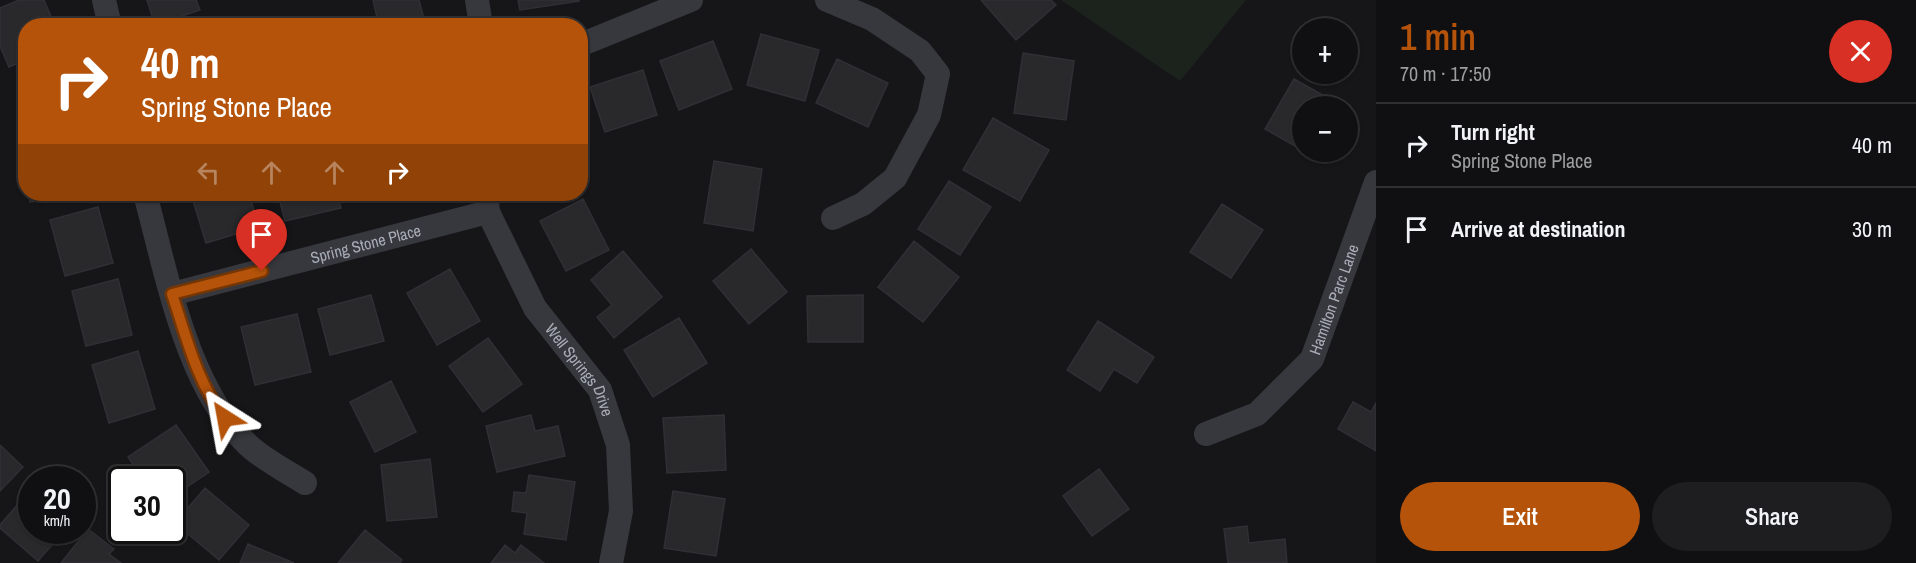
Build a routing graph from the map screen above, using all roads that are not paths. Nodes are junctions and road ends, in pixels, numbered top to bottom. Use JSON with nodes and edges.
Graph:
{"nodes":[{"id":1,"x":104,"y":0,"type":"edge"},
{"id":2,"x":477,"y":0,"type":"edge"},
{"id":3,"x":691,"y":0,"type":"edge"},
{"id":4,"x":827,"y":0,"type":"edge"},
{"id":5,"x":108,"y":18,"type":"edge"},
{"id":6,"x":480,"y":18,"type":"edge"},
{"id":7,"x":588,"y":42,"type":"edge"},
{"id":8,"x":1376,"y":182,"type":"edge"},
{"id":9,"x":147,"y":201,"type":"edge"},
{"id":10,"x":487,"y":203,"type":"edge"},
{"id":11,"x":833,"y":218,"type":"dead end"},
{"id":12,"x":172,"y":294,"type":"junction"},
{"id":13,"x":1206,"y":434,"type":"dead end"},
{"id":14,"x":305,"y":483,"type":"dead end"},
{"id":15,"x":611,"y":563,"type":"edge"}],
"edges":[{"from":1,"to":5,"type":"street"},
{"from":2,"to":6,"type":"street"},
{"from":3,"to":7,"type":"street"},
{"from":4,"to":11,"type":"street"},
{"from":8,"to":13,"type":"street","name":"Hamilton Parc Lane"},
{"from":9,"to":12,"type":"street"},
{"from":10,"to":12,"type":"street","name":"Spring Stone Place"},
{"from":10,"to":15,"type":"street","name":"Well Springs Drive"},
{"from":12,"to":14,"type":"street"}]}
